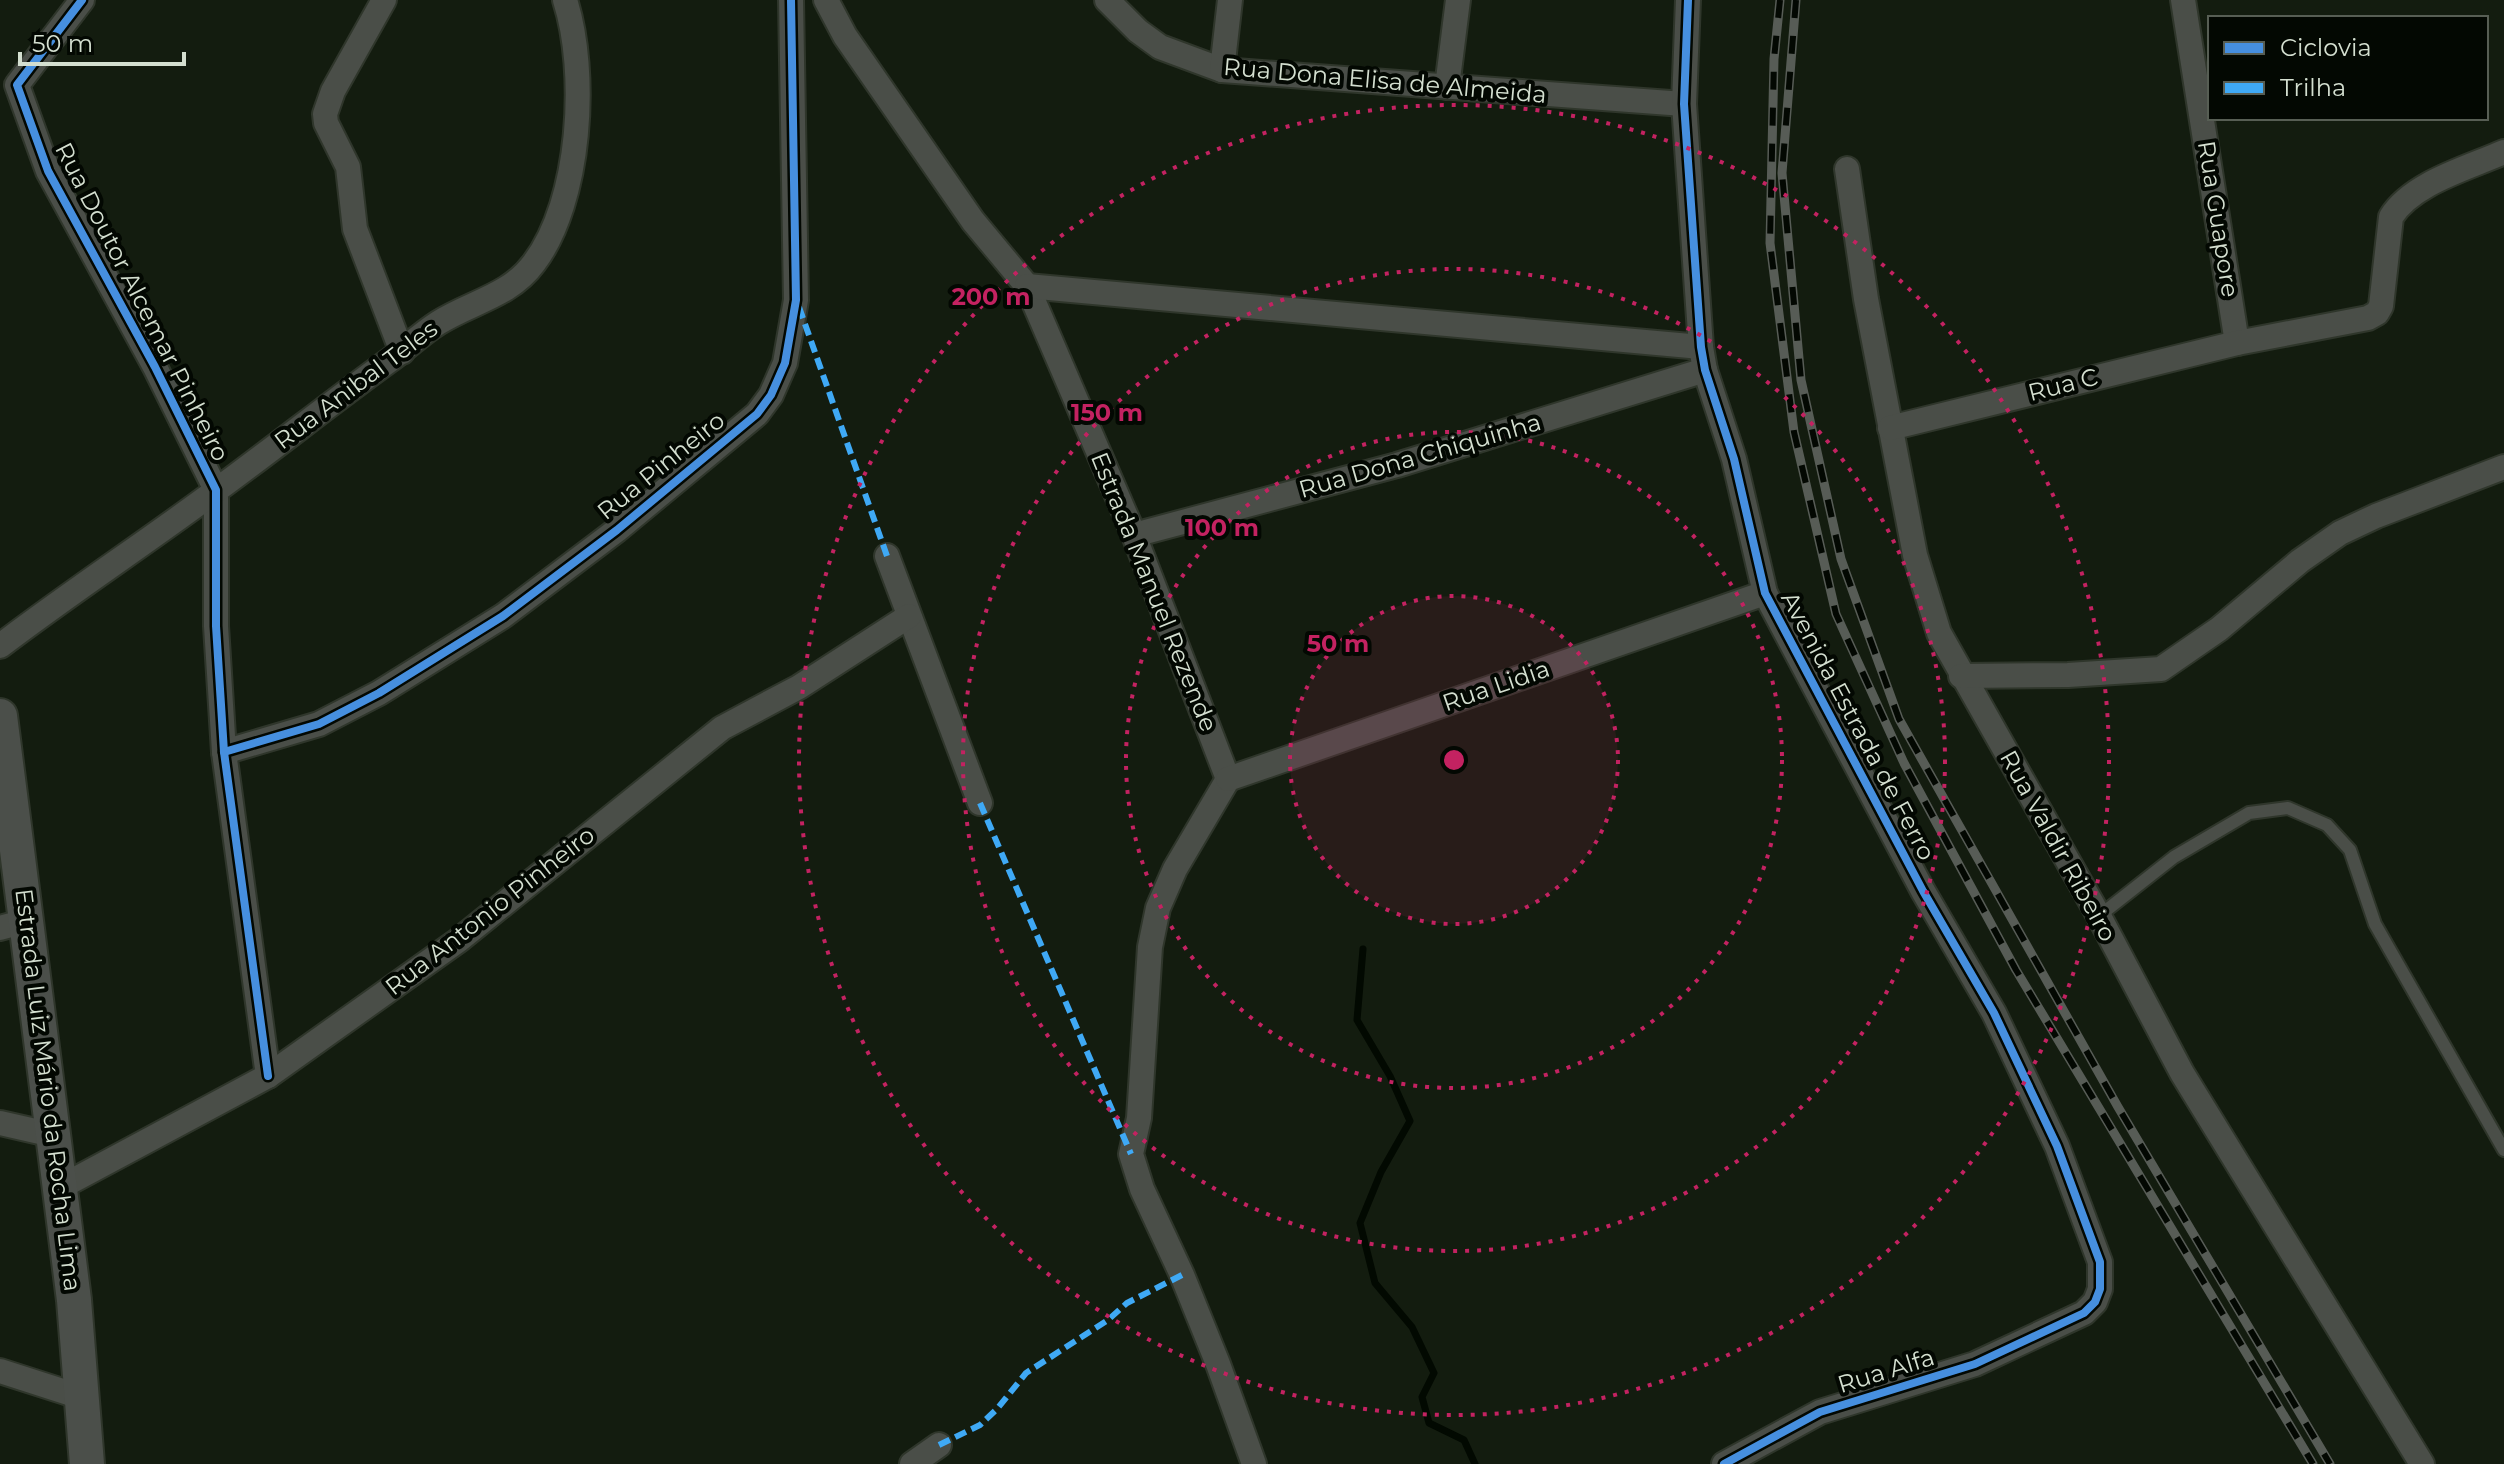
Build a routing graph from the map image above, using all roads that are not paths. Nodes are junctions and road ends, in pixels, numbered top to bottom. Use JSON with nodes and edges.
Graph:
{"nodes":[{"id":1,"x":82,"y":0,"type":"edge"},
{"id":2,"x":384,"y":0,"type":"edge"},
{"id":3,"x":565,"y":0,"type":"edge"},
{"id":4,"x":791,"y":0,"type":"edge"},
{"id":5,"x":826,"y":0,"type":"edge"},
{"id":6,"x":1107,"y":0,"type":"edge"},
{"id":7,"x":1230,"y":0,"type":"edge"},
{"id":8,"x":1458,"y":0,"type":"edge"},
{"id":9,"x":1688,"y":0,"type":"edge"},
{"id":10,"x":2183,"y":0,"type":"edge"},
{"id":11,"x":1222,"y":70,"type":"junction"},
{"id":12,"x":9,"y":82,"type":"edge"},
{"id":13,"x":1447,"y":87,"type":"junction"},
{"id":14,"x":1684,"y":104,"type":"junction"},
{"id":15,"x":2504,"y":152,"type":"edge"},
{"id":16,"x":1847,"y":169,"type":"dead end"},
{"id":17,"x":1027,"y":286,"type":"junction"},
{"id":18,"x":2237,"y":343,"type":"junction"},
{"id":19,"x":402,"y":352,"type":"junction"},
{"id":20,"x":1703,"y":358,"type":"junction"},
{"id":21,"x":1890,"y":428,"type":"junction"},
{"id":22,"x":2504,"y":467,"type":"edge"},
{"id":23,"x":216,"y":490,"type":"junction"},
{"id":24,"x":1134,"y":535,"type":"junction"},
{"id":25,"x":887,"y":556,"type":"dead end"},
{"id":26,"x":1765,"y":593,"type":"junction"},
{"id":27,"x":909,"y":616,"type":"junction"},
{"id":28,"x":0,"y":646,"type":"edge"},
{"id":29,"x":1961,"y":676,"type":"junction"},
{"id":30,"x":0,"y":716,"type":"edge"},
{"id":31,"x":3,"y":752,"type":"edge"},
{"id":32,"x":224,"y":752,"type":"junction"},
{"id":33,"x":1228,"y":779,"type":"junction"},
{"id":34,"x":980,"y":803,"type":"dead end"},
{"id":35,"x":2099,"y":916,"type":"junction"},
{"id":36,"x":13,"y":925,"type":"edge"},
{"id":37,"x":268,"y":1076,"type":"junction"},
{"id":38,"x":0,"y":1123,"type":"edge"},
{"id":39,"x":53,"y":1135,"type":"junction"},
{"id":40,"x":2504,"y":1150,"type":"edge"},
{"id":41,"x":59,"y":1188,"type":"junction"},
{"id":42,"x":2063,"y":1323,"type":"joint"},
{"id":43,"x":0,"y":1371,"type":"edge"},
{"id":44,"x":81,"y":1397,"type":"junction"},
{"id":45,"x":939,"y":1445,"type":"dead end"},
{"id":46,"x":87,"y":1464,"type":"edge"},
{"id":47,"x":912,"y":1464,"type":"edge"},
{"id":48,"x":1254,"y":1464,"type":"edge"},
{"id":49,"x":1724,"y":1464,"type":"edge"},
{"id":50,"x":2422,"y":1464,"type":"edge"}],
"edges":[{"from":1,"to":12,"type":"street","name":"Rua Doutor Alcemar Pinheiro"},
{"from":2,"to":19,"type":"street"},
{"from":3,"to":19,"type":"street","name":"Rua Anibal Teles"},
{"from":4,"to":32,"type":"street","name":"Rua Pinheiro"},
{"from":5,"to":17,"type":"street","name":"Estrada Manuel Rezende"},
{"from":6,"to":11,"type":"street","name":"Rua Dona Elisa de Almeida"},
{"from":7,"to":11,"type":"street"},
{"from":8,"to":13,"type":"street"},
{"from":9,"to":14,"type":"street","name":"Avenida Estrada de Ferro"},
{"from":10,"to":18,"type":"street","name":"Rua Guapore"},
{"from":11,"to":13,"type":"street","name":"Rua Dona Elisa de Almeida"},
{"from":12,"to":23,"type":"street","name":"Rua Doutor Alcemar Pinheiro"},
{"from":13,"to":14,"type":"street","name":"Rua Dona Elisa de Almeida"},
{"from":14,"to":20,"type":"street","name":"Avenida Estrada de Ferro"},
{"from":15,"to":18,"type":"street","name":"Rua C"},
{"from":16,"to":21,"type":"street","name":"Rua Valdir Ribeiro"},
{"from":17,"to":20,"type":"street"},
{"from":17,"to":24,"type":"street","name":"Estrada Manuel Rezende"},
{"from":18,"to":21,"type":"street","name":"Rua C"},
{"from":19,"to":23,"type":"street","name":"Rua Anibal Teles"},
{"from":20,"to":24,"type":"street","name":"Rua Dona Chiquinha"},
{"from":20,"to":26,"type":"street","name":"Avenida Estrada de Ferro"},
{"from":21,"to":29,"type":"street","name":"Rua Valdir Ribeiro"},
{"from":22,"to":29,"type":"street"},
{"from":23,"to":28,"type":"street","name":"Rua Anibal Teles"},
{"from":23,"to":32,"type":"street","name":"Rua Doutor Alcemar Pinheiro"},
{"from":24,"to":33,"type":"street","name":"Estrada Manuel Rezende"},
{"from":25,"to":27,"type":"street"},
{"from":26,"to":33,"type":"street","name":"Rua Lidia"},
{"from":26,"to":42,"type":"street","name":"Avenida Estrada de Ferro"},
{"from":27,"to":34,"type":"street"},
{"from":27,"to":37,"type":"street","name":"Rua Antonio Pinheiro"},
{"from":29,"to":35,"type":"street","name":"Rua Valdir Ribeiro"},
{"from":30,"to":31,"type":"main road","name":"Estrada Luiz Mário da Rocha Lima"},
{"from":31,"to":36,"type":"main road","name":"Estrada Luiz Mário da Rocha Lima"},
{"from":32,"to":37,"type":"street","name":"Rua Doutor Alcemar Pinheiro"},
{"from":33,"to":48,"type":"street"},
{"from":35,"to":40,"type":"lane"},
{"from":35,"to":50,"type":"street","name":"Rua Valdir Ribeiro"},
{"from":36,"to":39,"type":"main road","name":"Estrada Luiz Mário da Rocha Lima"},
{"from":37,"to":41,"type":"street","name":"Rua Antonio Pinheiro"},
{"from":38,"to":39,"type":"street"},
{"from":39,"to":41,"type":"main road","name":"Estrada Luiz Mário da Rocha Lima"},
{"from":41,"to":44,"type":"main road","name":"Estrada Luiz Mário da Rocha Lima"},
{"from":42,"to":49,"type":"street","name":"Rua Alfa"},
{"from":43,"to":44,"type":"street"},
{"from":44,"to":46,"type":"main road","name":"Estrada Luiz Mário da Rocha Lima"},
{"from":45,"to":47,"type":"street"}]}
